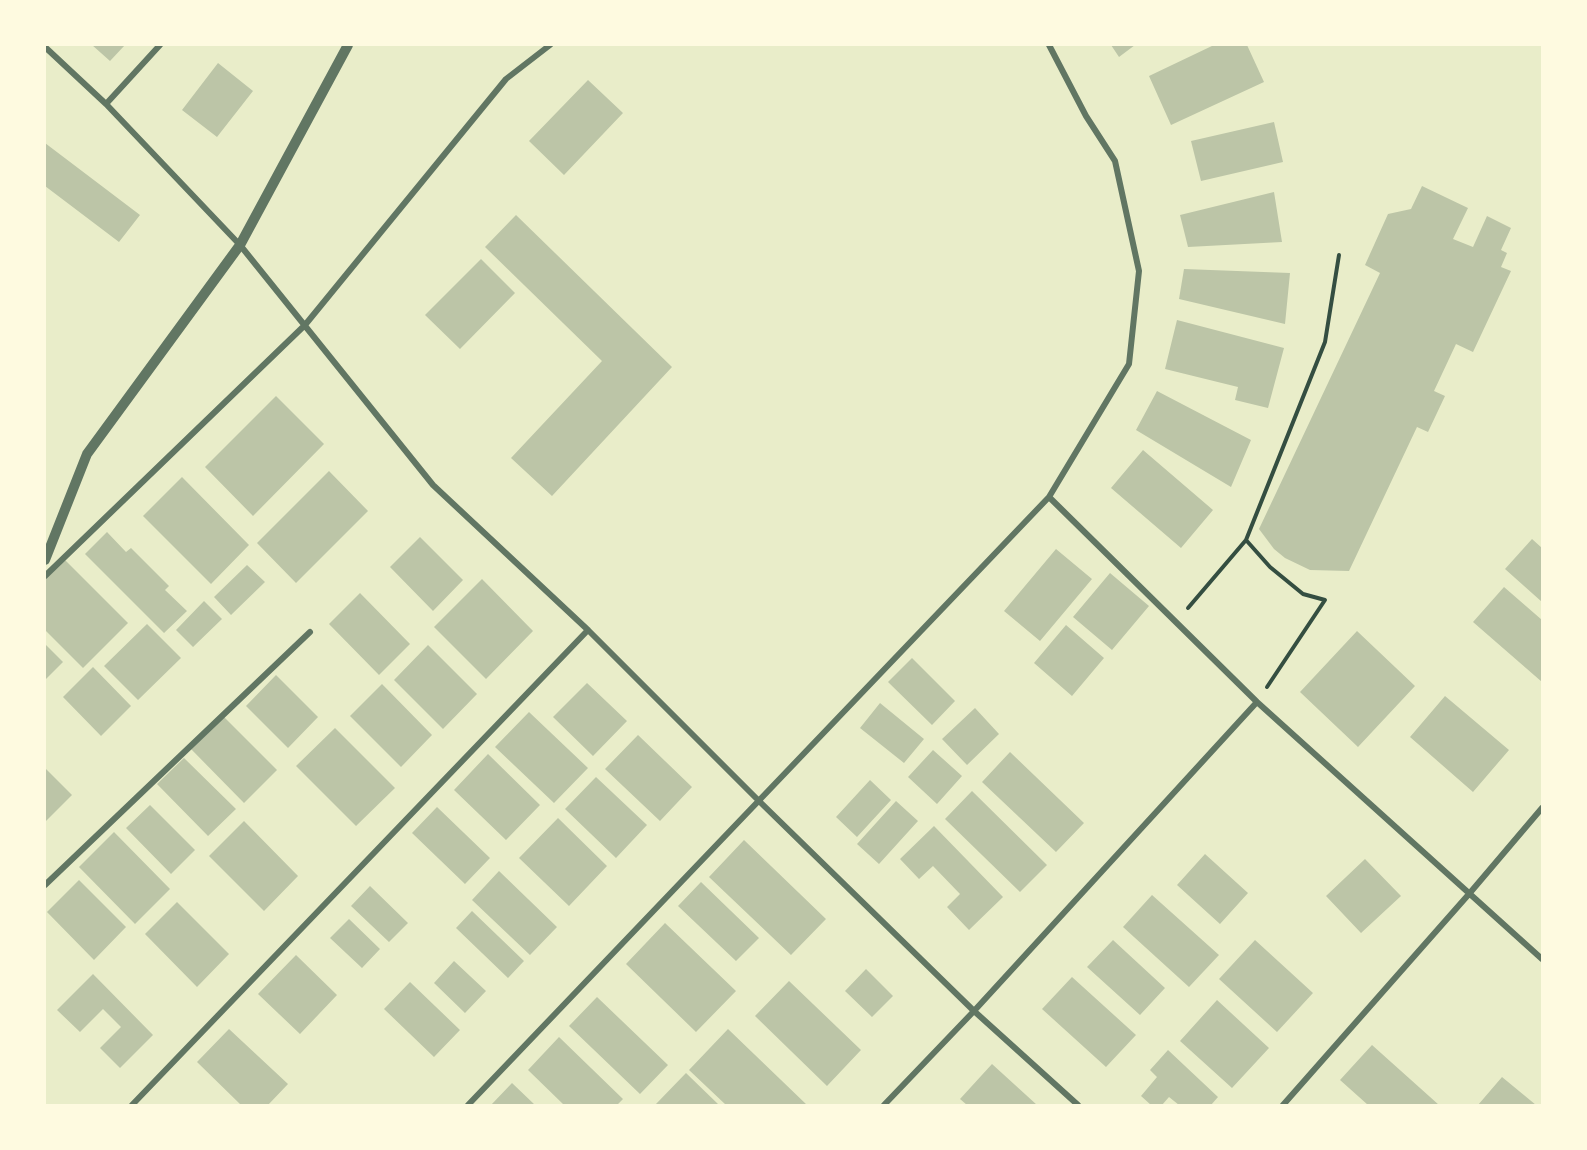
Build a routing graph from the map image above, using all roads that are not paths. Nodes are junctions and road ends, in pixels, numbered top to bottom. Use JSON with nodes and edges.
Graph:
{"nodes":[{"id":1,"x":160,"y":45,"type":"edge"},
{"id":2,"x":348,"y":45,"type":"edge"},
{"id":3,"x":550,"y":45,"type":"edge"},
{"id":4,"x":1048,"y":45,"type":"edge"},
{"id":5,"x":45,"y":47,"type":"edge"},
{"id":6,"x":106,"y":104,"type":"junction"},
{"id":7,"x":240,"y":245,"type":"junction"},
{"id":8,"x":305,"y":325,"type":"junction"},
{"id":9,"x":1049,"y":497,"type":"junction"},
{"id":10,"x":45,"y":560,"type":"edge"},
{"id":11,"x":45,"y":576,"type":"edge"},
{"id":12,"x":588,"y":630,"type":"junction"},
{"id":13,"x":310,"y":632,"type":"dead end"},
{"id":14,"x":1257,"y":702,"type":"junction"},
{"id":15,"x":759,"y":801,"type":"junction"},
{"id":16,"x":1542,"y":808,"type":"edge"},
{"id":17,"x":45,"y":885,"type":"edge"},
{"id":18,"x":1469,"y":894,"type":"junction"},
{"id":19,"x":1542,"y":959,"type":"edge"},
{"id":20,"x":974,"y":1011,"type":"junction"},
{"id":21,"x":132,"y":1105,"type":"edge"},
{"id":22,"x":468,"y":1105,"type":"edge"},
{"id":23,"x":884,"y":1105,"type":"edge"},
{"id":24,"x":1078,"y":1105,"type":"edge"},
{"id":25,"x":1283,"y":1105,"type":"edge"}],
"edges":[{"from":1,"to":6,"type":"street"},
{"from":2,"to":7,"type":"street"},
{"from":3,"to":8,"type":"street"},
{"from":4,"to":9,"type":"street"},
{"from":5,"to":6,"type":"street"},
{"from":6,"to":7,"type":"street"},
{"from":7,"to":8,"type":"street"},
{"from":7,"to":10,"type":"street"},
{"from":8,"to":11,"type":"street"},
{"from":8,"to":12,"type":"street"},
{"from":9,"to":14,"type":"street"},
{"from":9,"to":15,"type":"street"},
{"from":12,"to":15,"type":"street"},
{"from":12,"to":21,"type":"street"},
{"from":13,"to":17,"type":"street"},
{"from":14,"to":18,"type":"street"},
{"from":14,"to":20,"type":"street"},
{"from":15,"to":20,"type":"street"},
{"from":15,"to":22,"type":"street"},
{"from":16,"to":18,"type":"street"},
{"from":18,"to":19,"type":"street"},
{"from":18,"to":25,"type":"street"},
{"from":20,"to":23,"type":"street"},
{"from":20,"to":24,"type":"street"}]}
